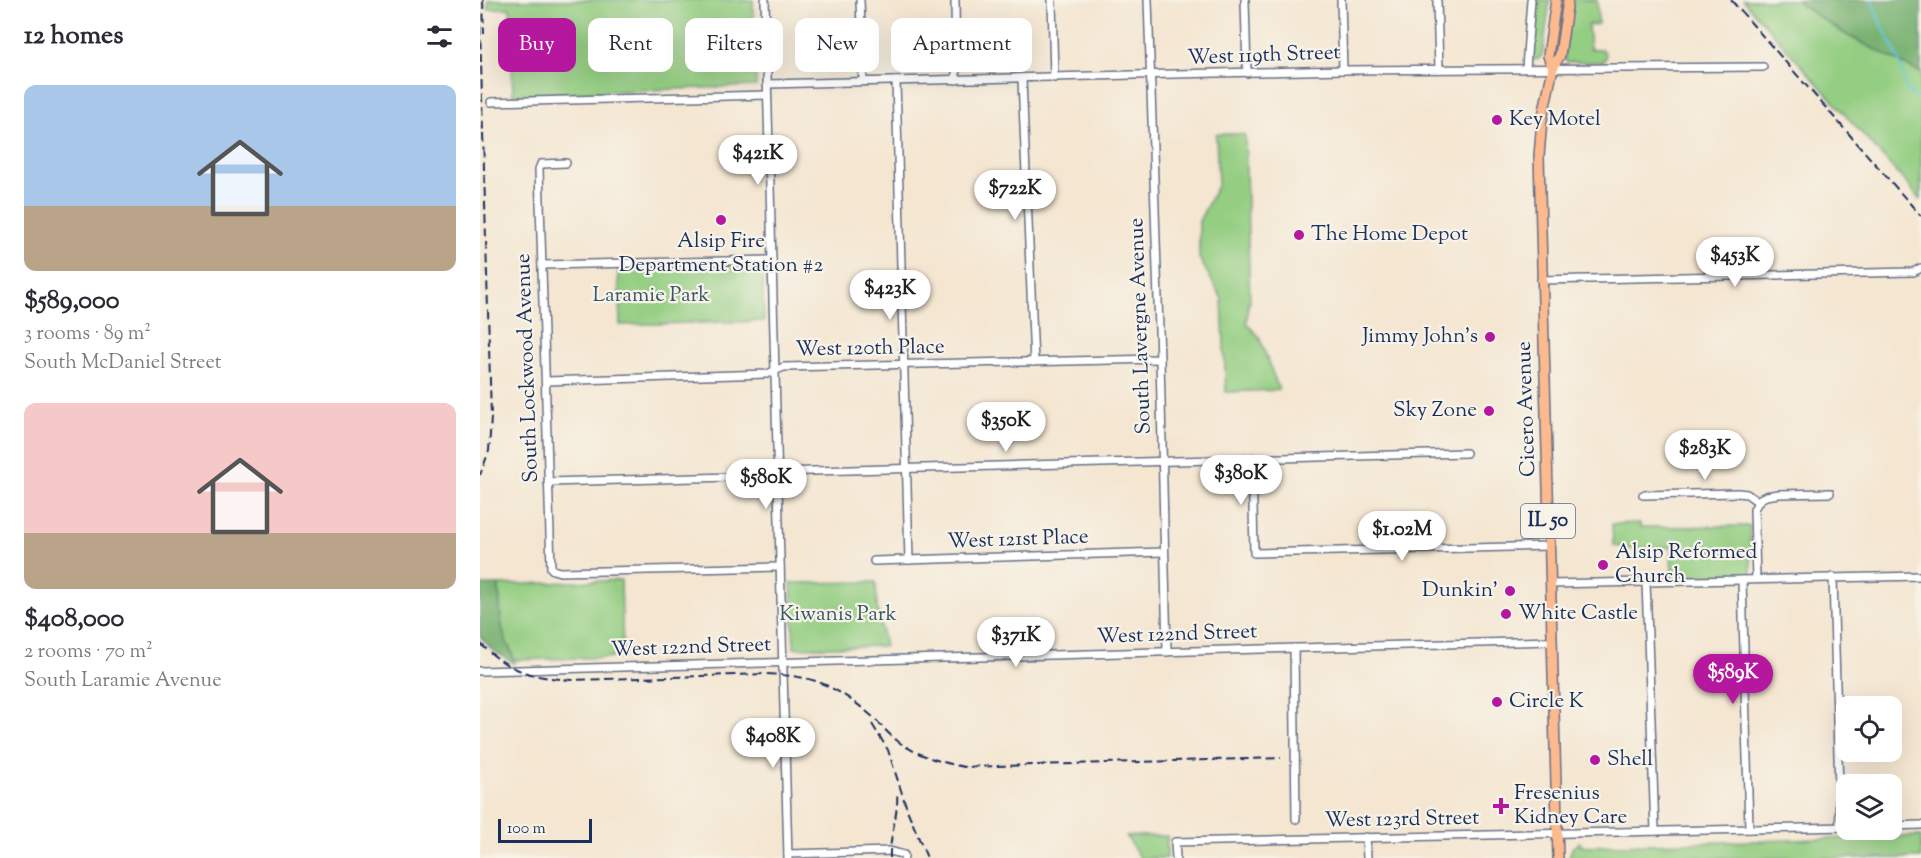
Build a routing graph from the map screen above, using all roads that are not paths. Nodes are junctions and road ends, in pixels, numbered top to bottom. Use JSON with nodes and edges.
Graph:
{"nodes":[{"id":1,"x":765,"y":0,"type":"edge"},
{"id":2,"x":860,"y":0,"type":"edge"},
{"id":3,"x":955,"y":0,"type":"edge"},
{"id":4,"x":1052,"y":0,"type":"edge"},
{"id":5,"x":1148,"y":0,"type":"edge"},
{"id":6,"x":1245,"y":0,"type":"edge"},
{"id":7,"x":1341,"y":0,"type":"edge"},
{"id":8,"x":1437,"y":0,"type":"edge"},
{"id":9,"x":1531,"y":0,"type":"edge"},
{"id":10,"x":1556,"y":0,"type":"edge"},
{"id":11,"x":1568,"y":0,"type":"edge"},
{"id":12,"x":1763,"y":67,"type":"dead end"},
{"id":13,"x":1526,"y":68,"type":"junction"},
{"id":14,"x":1552,"y":68,"type":"junction"},
{"id":15,"x":1439,"y":69,"type":"junction"},
{"id":16,"x":1343,"y":70,"type":"junction"},
{"id":17,"x":1247,"y":73,"type":"junction"},
{"id":18,"x":1149,"y":76,"type":"junction"},
{"id":19,"x":1054,"y":78,"type":"junction"},
{"id":20,"x":1022,"y":79,"type":"junction"},
{"id":21,"x":956,"y":80,"type":"junction"},
{"id":22,"x":863,"y":81,"type":"junction"},
{"id":23,"x":896,"y":81,"type":"junction"},
{"id":24,"x":767,"y":84,"type":"junction"},
{"id":25,"x":767,"y":95,"type":"junction"},
{"id":26,"x":491,"y":102,"type":"dead end"},
{"id":27,"x":566,"y":163,"type":"dead end"},
{"id":28,"x":772,"y":260,"type":"junction"},
{"id":29,"x":542,"y":265,"type":"junction"},
{"id":30,"x":1921,"y":268,"type":"edge"},
{"id":31,"x":1541,"y":280,"type":"junction"},
{"id":32,"x":1160,"y":359,"type":"junction"},
{"id":33,"x":1034,"y":362,"type":"junction"},
{"id":34,"x":904,"y":365,"type":"junction"},
{"id":35,"x":774,"y":370,"type":"junction"},
{"id":36,"x":546,"y":381,"type":"junction"},
{"id":37,"x":1466,"y":453,"type":"dead end"},
{"id":38,"x":1252,"y":458,"type":"junction"},
{"id":39,"x":1161,"y":461,"type":"junction"},
{"id":40,"x":906,"y":468,"type":"junction"},
{"id":41,"x":777,"y":472,"type":"junction"},
{"id":42,"x":548,"y":482,"type":"junction"},
{"id":43,"x":1830,"y":493,"type":"dead end"},
{"id":44,"x":1643,"y":495,"type":"dead end"},
{"id":45,"x":1758,"y":502,"type":"junction"},
{"id":46,"x":1549,"y":546,"type":"junction"},
{"id":47,"x":1164,"y":552,"type":"junction"},
{"id":48,"x":909,"y":560,"type":"junction"},
{"id":49,"x":874,"y":561,"type":"dead end"},
{"id":50,"x":780,"y":567,"type":"junction"},
{"id":51,"x":1921,"y":576,"type":"edge"},
{"id":52,"x":1833,"y":577,"type":"junction"},
{"id":53,"x":1756,"y":579,"type":"junction"},
{"id":54,"x":1742,"y":580,"type":"junction"},
{"id":55,"x":1646,"y":582,"type":"junction"},
{"id":56,"x":1550,"y":584,"type":"junction"},
{"id":57,"x":1551,"y":641,"type":"junction"},
{"id":58,"x":1294,"y":648,"type":"junction"},
{"id":59,"x":1167,"y":652,"type":"junction"},
{"id":60,"x":783,"y":662,"type":"junction"},
{"id":61,"x":480,"y":671,"type":"edge"},
{"id":62,"x":1841,"y":774,"type":"edge"},
{"id":63,"x":1296,"y":819,"type":"dead end"},
{"id":64,"x":1921,"y":825,"type":"edge"},
{"id":65,"x":1902,"y":826,"type":"edge"},
{"id":66,"x":1836,"y":827,"type":"edge"},
{"id":67,"x":1749,"y":829,"type":"junction"},
{"id":68,"x":1655,"y":831,"type":"junction"},
{"id":69,"x":1557,"y":833,"type":"junction"},
{"id":70,"x":1366,"y":837,"type":"junction"},
{"id":71,"x":788,"y":856,"type":"edge"},
{"id":72,"x":904,"y":857,"type":"edge"},
{"id":73,"x":1176,"y":858,"type":"edge"},
{"id":74,"x":1367,"y":858,"type":"edge"},
{"id":75,"x":1558,"y":858,"type":"edge"}],
"edges":[{"from":1,"to":24,"type":"street"},
{"from":2,"to":22,"type":"street"},
{"from":3,"to":21,"type":"street"},
{"from":4,"to":19,"type":"street"},
{"from":5,"to":18,"type":"street","name":"South Lavergne Avenue"},
{"from":6,"to":17,"type":"street"},
{"from":7,"to":16,"type":"street"},
{"from":8,"to":15,"type":"street"},
{"from":9,"to":13,"type":"street"},
{"from":10,"to":14,"type":"main road","name":"Cicero Avenue","number":"IL 50"},
{"from":11,"to":14,"type":"main road","name":"Cicero Avenue","number":"IL 50"},
{"from":12,"to":14,"type":"street","name":"West 119th Street"},
{"from":13,"to":14,"type":"street","name":"West 119th Street"},
{"from":13,"to":15,"type":"street","name":"West 119th Street"},
{"from":14,"to":31,"type":"main road","name":"Cicero Avenue","number":"IL 50"},
{"from":15,"to":16,"type":"street","name":"West 119th Street"},
{"from":16,"to":17,"type":"street","name":"West 119th Street"},
{"from":17,"to":18,"type":"street","name":"West 119th Street"},
{"from":18,"to":19,"type":"street","name":"West 119th Street"},
{"from":18,"to":32,"type":"street","name":"South Lavergne Avenue"},
{"from":19,"to":20,"type":"street","name":"West 119th Street"},
{"from":20,"to":21,"type":"street","name":"West 119th Street"},
{"from":20,"to":33,"type":"street"},
{"from":21,"to":23,"type":"street","name":"West 119th Street"},
{"from":22,"to":23,"type":"street","name":"West 119th Street"},
{"from":22,"to":24,"type":"street","name":"West 119th Street"},
{"from":23,"to":34,"type":"street"},
{"from":24,"to":25,"type":"street"},
{"from":25,"to":26,"type":"street"},
{"from":25,"to":28,"type":"street"},
{"from":27,"to":29,"type":"street","name":"South Lockwood Avenue"},
{"from":28,"to":29,"type":"street"},
{"from":28,"to":35,"type":"street"},
{"from":29,"to":36,"type":"street","name":"South Lockwood Avenue"},
{"from":30,"to":31,"type":"street"},
{"from":31,"to":46,"type":"main road","name":"Cicero Avenue","number":"IL 50"},
{"from":32,"to":33,"type":"street","name":"West 120th Place"},
{"from":32,"to":39,"type":"street","name":"South Lavergne Avenue"},
{"from":33,"to":34,"type":"street","name":"West 120th Place"},
{"from":34,"to":35,"type":"street","name":"West 120th Place"},
{"from":34,"to":40,"type":"street"},
{"from":35,"to":36,"type":"street","name":"West 120th Place"},
{"from":35,"to":41,"type":"street"},
{"from":36,"to":42,"type":"street","name":"South Lockwood Avenue"},
{"from":37,"to":38,"type":"street"},
{"from":38,"to":39,"type":"street"},
{"from":38,"to":46,"type":"street"},
{"from":39,"to":40,"type":"street"},
{"from":39,"to":47,"type":"street","name":"South Lavergne Avenue"},
{"from":40,"to":41,"type":"street"},
{"from":40,"to":48,"type":"street"},
{"from":41,"to":42,"type":"street"},
{"from":41,"to":50,"type":"street"},
{"from":42,"to":50,"type":"street","name":"South Lockwood Avenue"},
{"from":43,"to":45,"type":"street"},
{"from":44,"to":45,"type":"street"},
{"from":45,"to":53,"type":"street"},
{"from":46,"to":56,"type":"main road","name":"Cicero Avenue","number":"IL 50"},
{"from":47,"to":48,"type":"street","name":"West 121st Place"},
{"from":47,"to":59,"type":"street","name":"South Lavergne Avenue"},
{"from":48,"to":49,"type":"street","name":"West 121st Place"},
{"from":50,"to":60,"type":"street"},
{"from":51,"to":52,"type":"street"},
{"from":52,"to":53,"type":"street"},
{"from":52,"to":62,"type":"street"},
{"from":53,"to":54,"type":"street"},
{"from":54,"to":55,"type":"street"},
{"from":54,"to":67,"type":"street"},
{"from":55,"to":56,"type":"street"},
{"from":55,"to":68,"type":"street"},
{"from":56,"to":57,"type":"main road","name":"Cicero Avenue","number":"IL 50"},
{"from":57,"to":58,"type":"street","name":"West 122nd Street"},
{"from":57,"to":69,"type":"main road","name":"Cicero Avenue","number":"IL 50"},
{"from":58,"to":59,"type":"street","name":"West 122nd Street"},
{"from":58,"to":63,"type":"street"},
{"from":59,"to":60,"type":"street","name":"West 122nd Street"},
{"from":60,"to":61,"type":"street","name":"West 122nd Street"},
{"from":60,"to":71,"type":"street"},
{"from":64,"to":65,"type":"street"},
{"from":66,"to":67,"type":"street","name":"West 123rd Street"},
{"from":67,"to":68,"type":"street","name":"West 123rd Street"},
{"from":68,"to":69,"type":"street","name":"West 123rd Street"},
{"from":69,"to":70,"type":"street","name":"West 123rd Street"},
{"from":69,"to":75,"type":"main road","name":"Cicero Avenue","number":"IL 50"},
{"from":70,"to":73,"type":"street","name":"West 123rd Street"},
{"from":70,"to":74,"type":"street"},
{"from":71,"to":72,"type":"street"}]}
